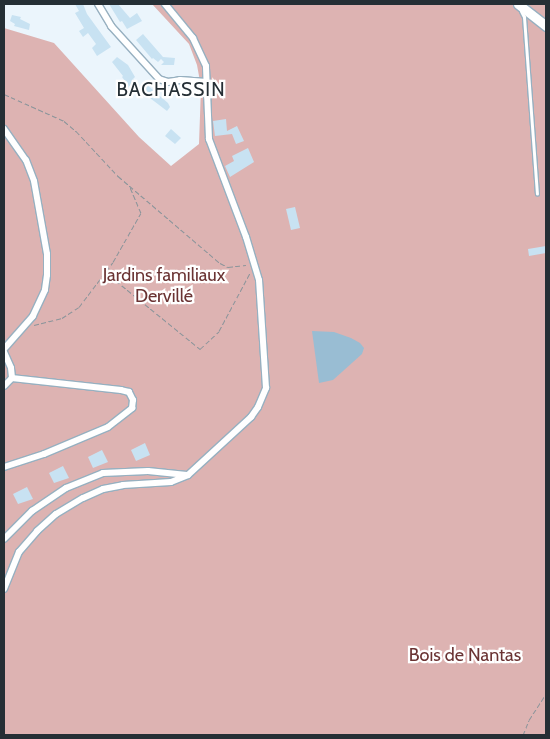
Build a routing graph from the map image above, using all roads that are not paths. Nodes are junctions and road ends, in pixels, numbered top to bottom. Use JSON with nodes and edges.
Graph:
{"nodes":[{"id":1,"x":98,"y":4,"type":"edge"},
{"id":2,"x":165,"y":4,"type":"edge"},
{"id":3,"x":518,"y":4,"type":"edge"},
{"id":4,"x":546,"y":26,"type":"edge"},
{"id":5,"x":207,"y":82,"type":"junction"},
{"id":6,"x":4,"y":128,"type":"edge"},
{"id":7,"x":537,"y":194,"type":"dead end"},
{"id":8,"x":4,"y":350,"type":"edge"},
{"id":9,"x":12,"y":378,"type":"junction"},
{"id":10,"x":4,"y":386,"type":"edge"},
{"id":11,"x":4,"y":467,"type":"edge"},
{"id":12,"x":188,"y":475,"type":"junction"},
{"id":13,"x":4,"y":538,"type":"edge"},
{"id":14,"x":4,"y":589,"type":"edge"}],
"edges":[{"from":1,"to":5,"type":"street"},
{"from":2,"to":5,"type":"street"},
{"from":3,"to":4,"type":"street"},
{"from":3,"to":7,"type":"lane"},
{"from":5,"to":12,"type":"street"},
{"from":6,"to":8,"type":"street"},
{"from":8,"to":9,"type":"street"},
{"from":9,"to":10,"type":"street"},
{"from":9,"to":11,"type":"street"},
{"from":12,"to":13,"type":"street"},
{"from":12,"to":14,"type":"street"}]}
